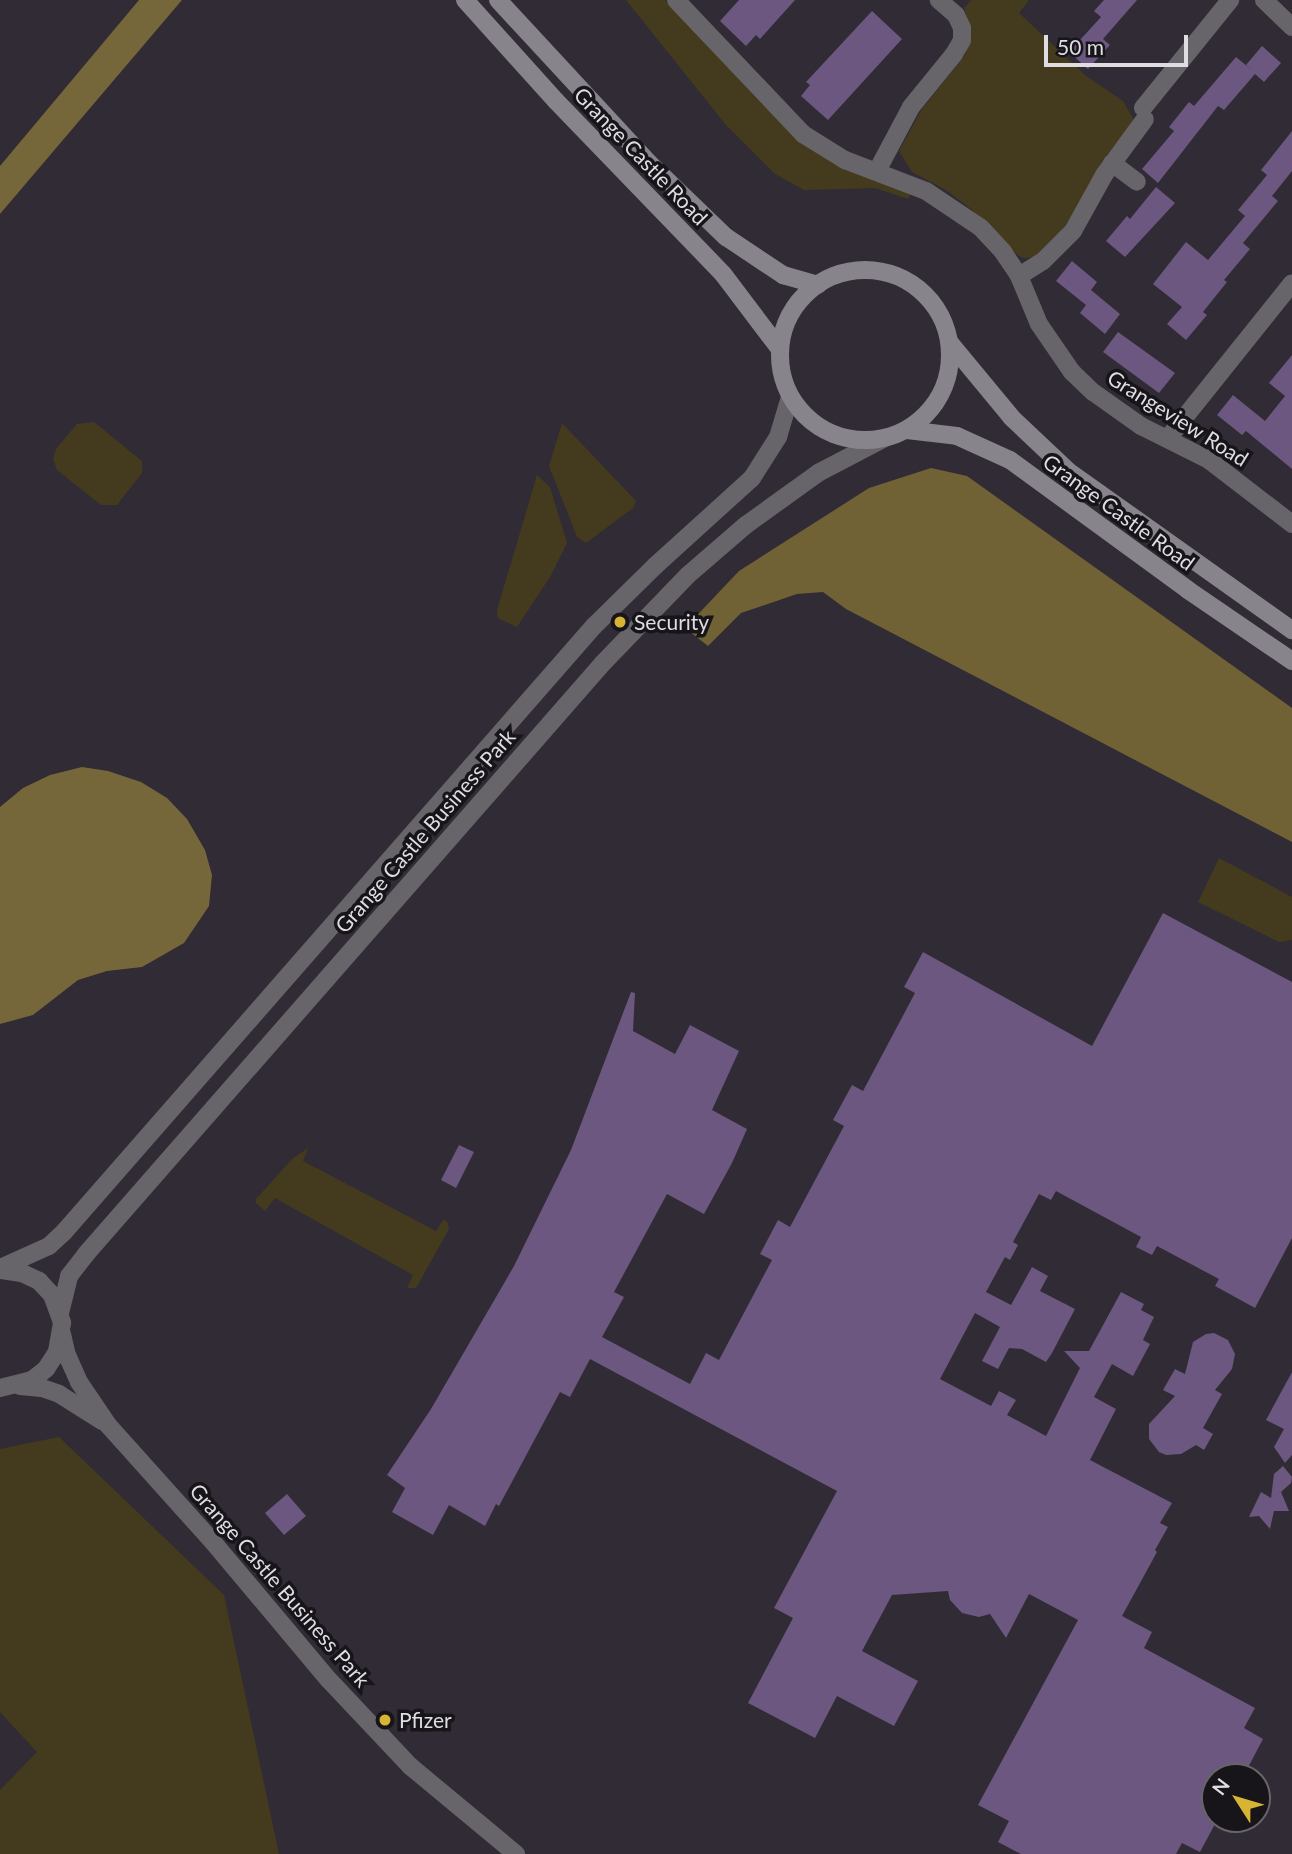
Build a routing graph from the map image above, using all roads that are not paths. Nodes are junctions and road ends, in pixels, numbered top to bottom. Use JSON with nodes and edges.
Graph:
{"nodes":[{"id":1,"x":465,"y":0,"type":"edge"},
{"id":2,"x":498,"y":0,"type":"edge"},
{"id":3,"x":676,"y":0,"type":"edge"},
{"id":4,"x":940,"y":0,"type":"edge"},
{"id":5,"x":1230,"y":0,"type":"edge"},
{"id":6,"x":1264,"y":0,"type":"edge"},
{"id":7,"x":1292,"y":27,"type":"edge"},
{"id":8,"x":1112,"y":163,"type":"junction"},
{"id":9,"x":877,"y":170,"type":"junction"},
{"id":10,"x":1137,"y":182,"type":"dead end"},
{"id":11,"x":1019,"y":276,"type":"junction"},
{"id":12,"x":1292,"y":283,"type":"edge"},
{"id":13,"x":817,"y":285,"type":"junction"},
{"id":14,"x":950,"y":343,"type":"junction"},
{"id":15,"x":779,"y":348,"type":"junction"},
{"id":16,"x":790,"y":397,"type":"junction"},
{"id":17,"x":907,"y":430,"type":"junction"},
{"id":18,"x":886,"y":438,"type":"junction"},
{"id":19,"x":1168,"y":438,"type":"junction"},
{"id":20,"x":1292,"y":524,"type":"edge"},
{"id":21,"x":1292,"y":630,"type":"edge"},
{"id":22,"x":1292,"y":661,"type":"edge"},
{"id":23,"x":0,"y":1269,"type":"edge"},
{"id":24,"x":60,"y":1313,"type":"junction"},
{"id":25,"x":62,"y":1334,"type":"junction"},
{"id":26,"x":4,"y":1387,"type":"edge"},
{"id":27,"x":108,"y":1425,"type":"junction"},
{"id":28,"x":516,"y":1854,"type":"edge"}],
"edges":[{"from":1,"to":15,"type":"main road","name":"Grange Castle Road"},
{"from":2,"to":13,"type":"main road","name":"Grange Castle Road"},
{"from":3,"to":9,"type":"street","name":"Grangeview Road"},
{"from":4,"to":9,"type":"street"},
{"from":5,"to":8,"type":"street"},
{"from":6,"to":7,"type":"street"},
{"from":8,"to":10,"type":"street"},
{"from":8,"to":11,"type":"street"},
{"from":9,"to":11,"type":"street","name":"Grangeview Road"},
{"from":11,"to":19,"type":"street","name":"Grangeview Road"},
{"from":12,"to":19,"type":"street"},
{"from":13,"to":14,"type":"main road","name":"Grange Castle Road"},
{"from":13,"to":15,"type":"main road","name":"Grange Castle Road"},
{"from":14,"to":17,"type":"main road","name":"Grange Castle Road"},
{"from":14,"to":21,"type":"main road","name":"Grange Castle Road"},
{"from":15,"to":16,"type":"main road","name":"Grange Castle Road"},
{"from":16,"to":18,"type":"main road","name":"Grange Castle Road"},
{"from":16,"to":23,"type":"street","name":"Grange Castle Business Park"},
{"from":17,"to":18,"type":"main road","name":"Grange Castle Road"},
{"from":17,"to":22,"type":"main road","name":"Grange Castle Road"},
{"from":18,"to":24,"type":"street","name":"Grange Castle Business Park"},
{"from":19,"to":20,"type":"street","name":"Grangeview Road"},
{"from":23,"to":24,"type":"street"},
{"from":24,"to":25,"type":"street","name":"Grange Castle Business Park"},
{"from":25,"to":26,"type":"street"},
{"from":25,"to":27,"type":"street","name":"Grange Castle Business Park"},
{"from":26,"to":27,"type":"street","name":"Grange Castle Business Park"},
{"from":27,"to":28,"type":"street","name":"Grange Castle Business Park"}]}
